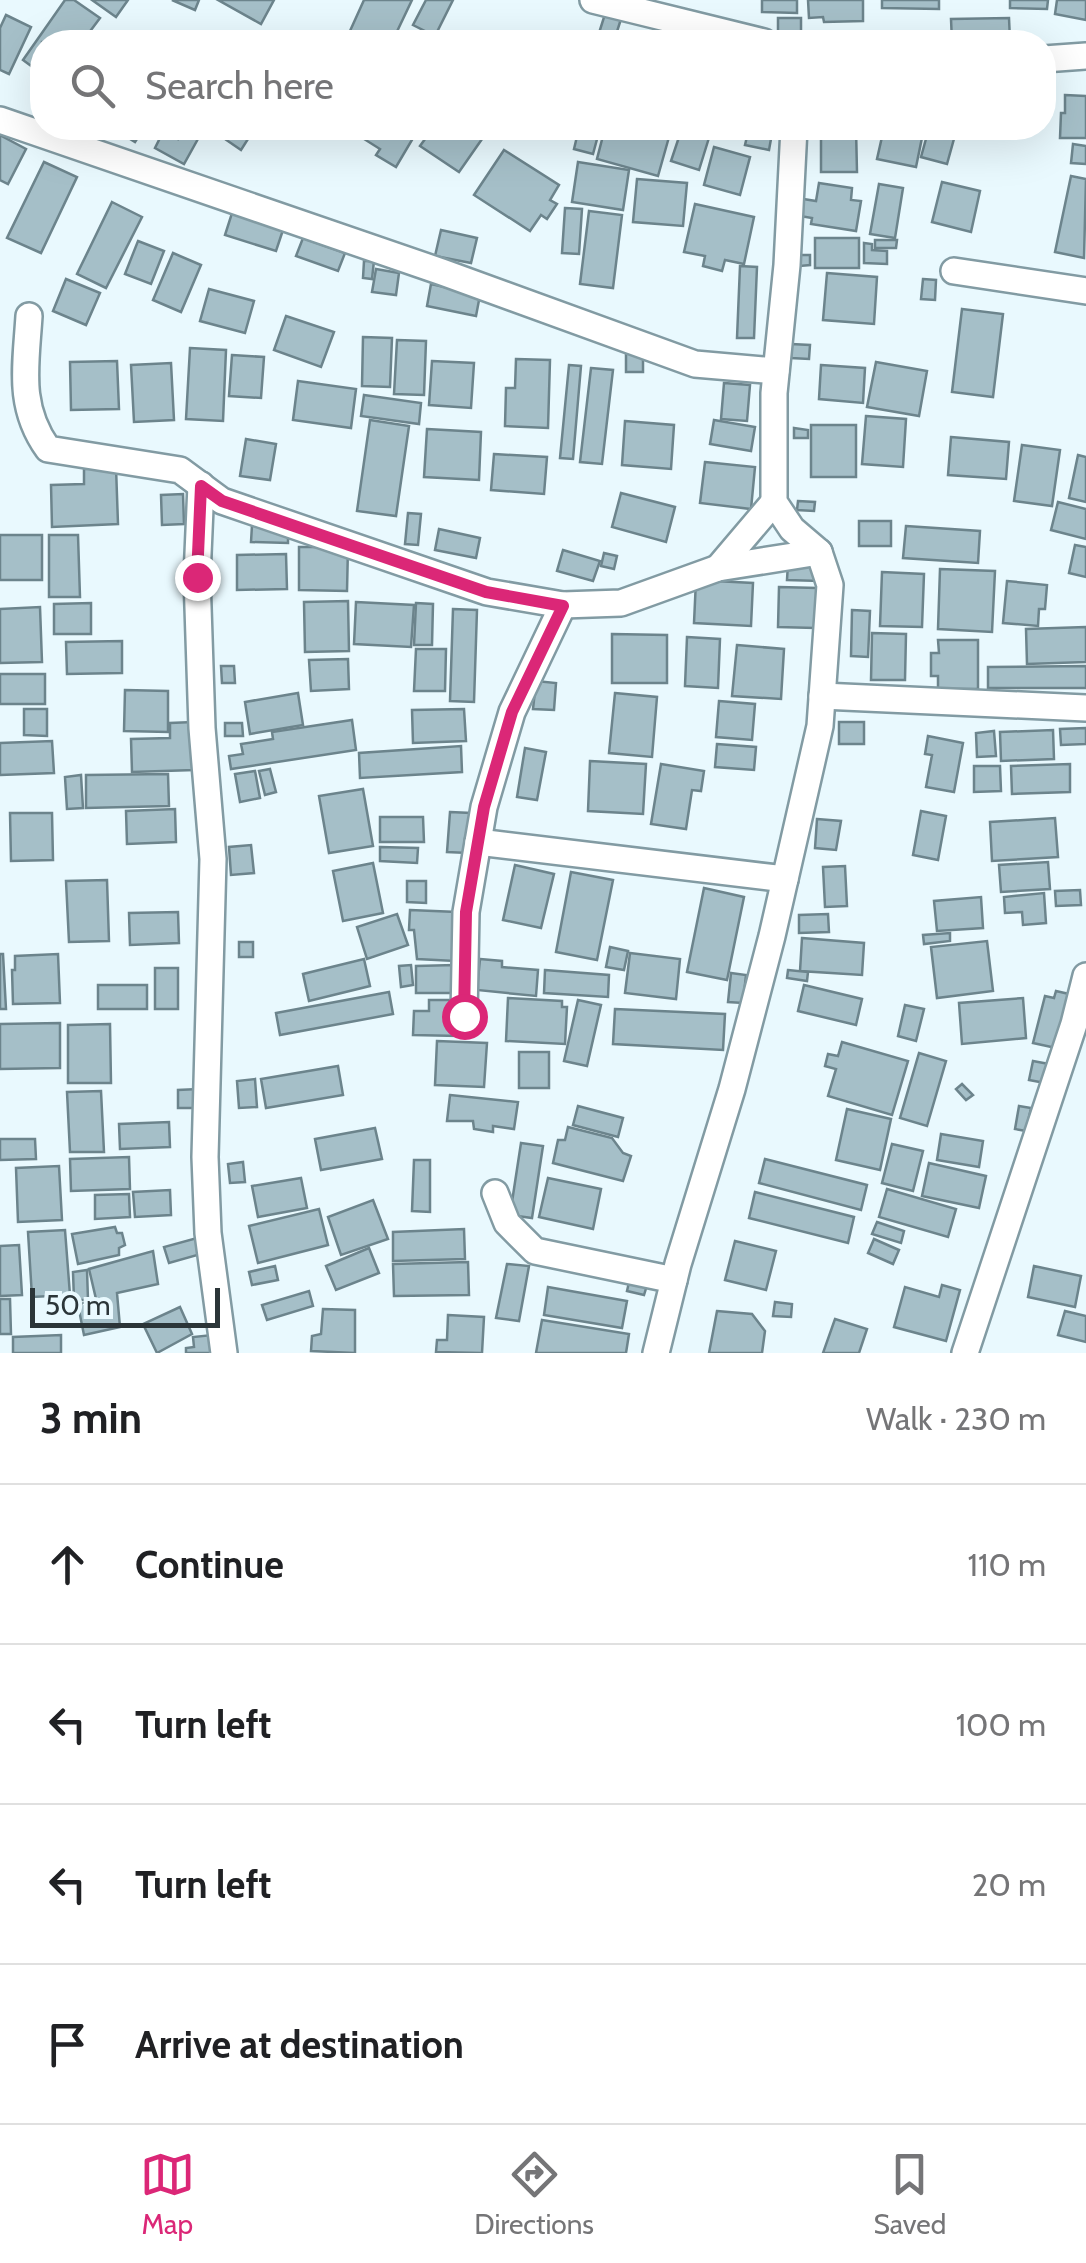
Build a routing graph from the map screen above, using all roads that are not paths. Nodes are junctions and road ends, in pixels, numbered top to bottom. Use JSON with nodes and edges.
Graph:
{"nodes":[{"id":1,"x":593,"y":0,"type":"edge"},
{"id":2,"x":715,"y":30,"type":"edge"},
{"id":3,"x":1086,"y":56,"type":"edge"},
{"id":4,"x":1056,"y":58,"type":"edge"},
{"id":5,"x":0,"y":120,"type":"edge"},
{"id":6,"x":30,"y":130,"type":"edge"},
{"id":7,"x":58,"y":140,"type":"edge"},
{"id":8,"x":793,"y":140,"type":"edge"},
{"id":9,"x":954,"y":271,"type":"dead end"},
{"id":10,"x":1086,"y":291,"type":"edge"},
{"id":11,"x":29,"y":316,"type":"dead end"},
{"id":12,"x":776,"y":371,"type":"junction"},
{"id":13,"x":201,"y":486,"type":"junction"},
{"id":14,"x":774,"y":502,"type":"junction"},
{"id":15,"x":819,"y":552,"type":"junction"},
{"id":16,"x":718,"y":568,"type":"junction"},
{"id":17,"x":563,"y":606,"type":"junction"},
{"id":18,"x":822,"y":696,"type":"junction"},
{"id":19,"x":1086,"y":708,"type":"edge"},
{"id":20,"x":478,"y":842,"type":"junction"},
{"id":21,"x":785,"y":879,"type":"junction"},
{"id":22,"x":1086,"y":976,"type":"edge"},
{"id":23,"x":464,"y":1016,"type":"dead end"},
{"id":24,"x":495,"y":1193,"type":"dead end"},
{"id":25,"x":674,"y":1280,"type":"junction"},
{"id":26,"x":224,"y":1353,"type":"edge"},
{"id":27,"x":656,"y":1353,"type":"edge"},
{"id":28,"x":966,"y":1353,"type":"edge"}],
"edges":[{"from":1,"to":2,"type":"street"},
{"from":3,"to":4,"type":"street"},
{"from":5,"to":6,"type":"street"},
{"from":7,"to":12,"type":"street"},
{"from":8,"to":12,"type":"street"},
{"from":9,"to":10,"type":"street"},
{"from":11,"to":13,"type":"street"},
{"from":12,"to":14,"type":"street"},
{"from":13,"to":17,"type":"street"},
{"from":13,"to":26,"type":"street"},
{"from":14,"to":15,"type":"street"},
{"from":14,"to":16,"type":"street"},
{"from":15,"to":16,"type":"street"},
{"from":15,"to":18,"type":"street"},
{"from":16,"to":17,"type":"street"},
{"from":17,"to":20,"type":"street"},
{"from":18,"to":19,"type":"street"},
{"from":18,"to":21,"type":"street"},
{"from":20,"to":21,"type":"street"},
{"from":20,"to":23,"type":"street"},
{"from":21,"to":25,"type":"street"},
{"from":22,"to":28,"type":"street"},
{"from":24,"to":25,"type":"street"},
{"from":25,"to":27,"type":"street"}]}
